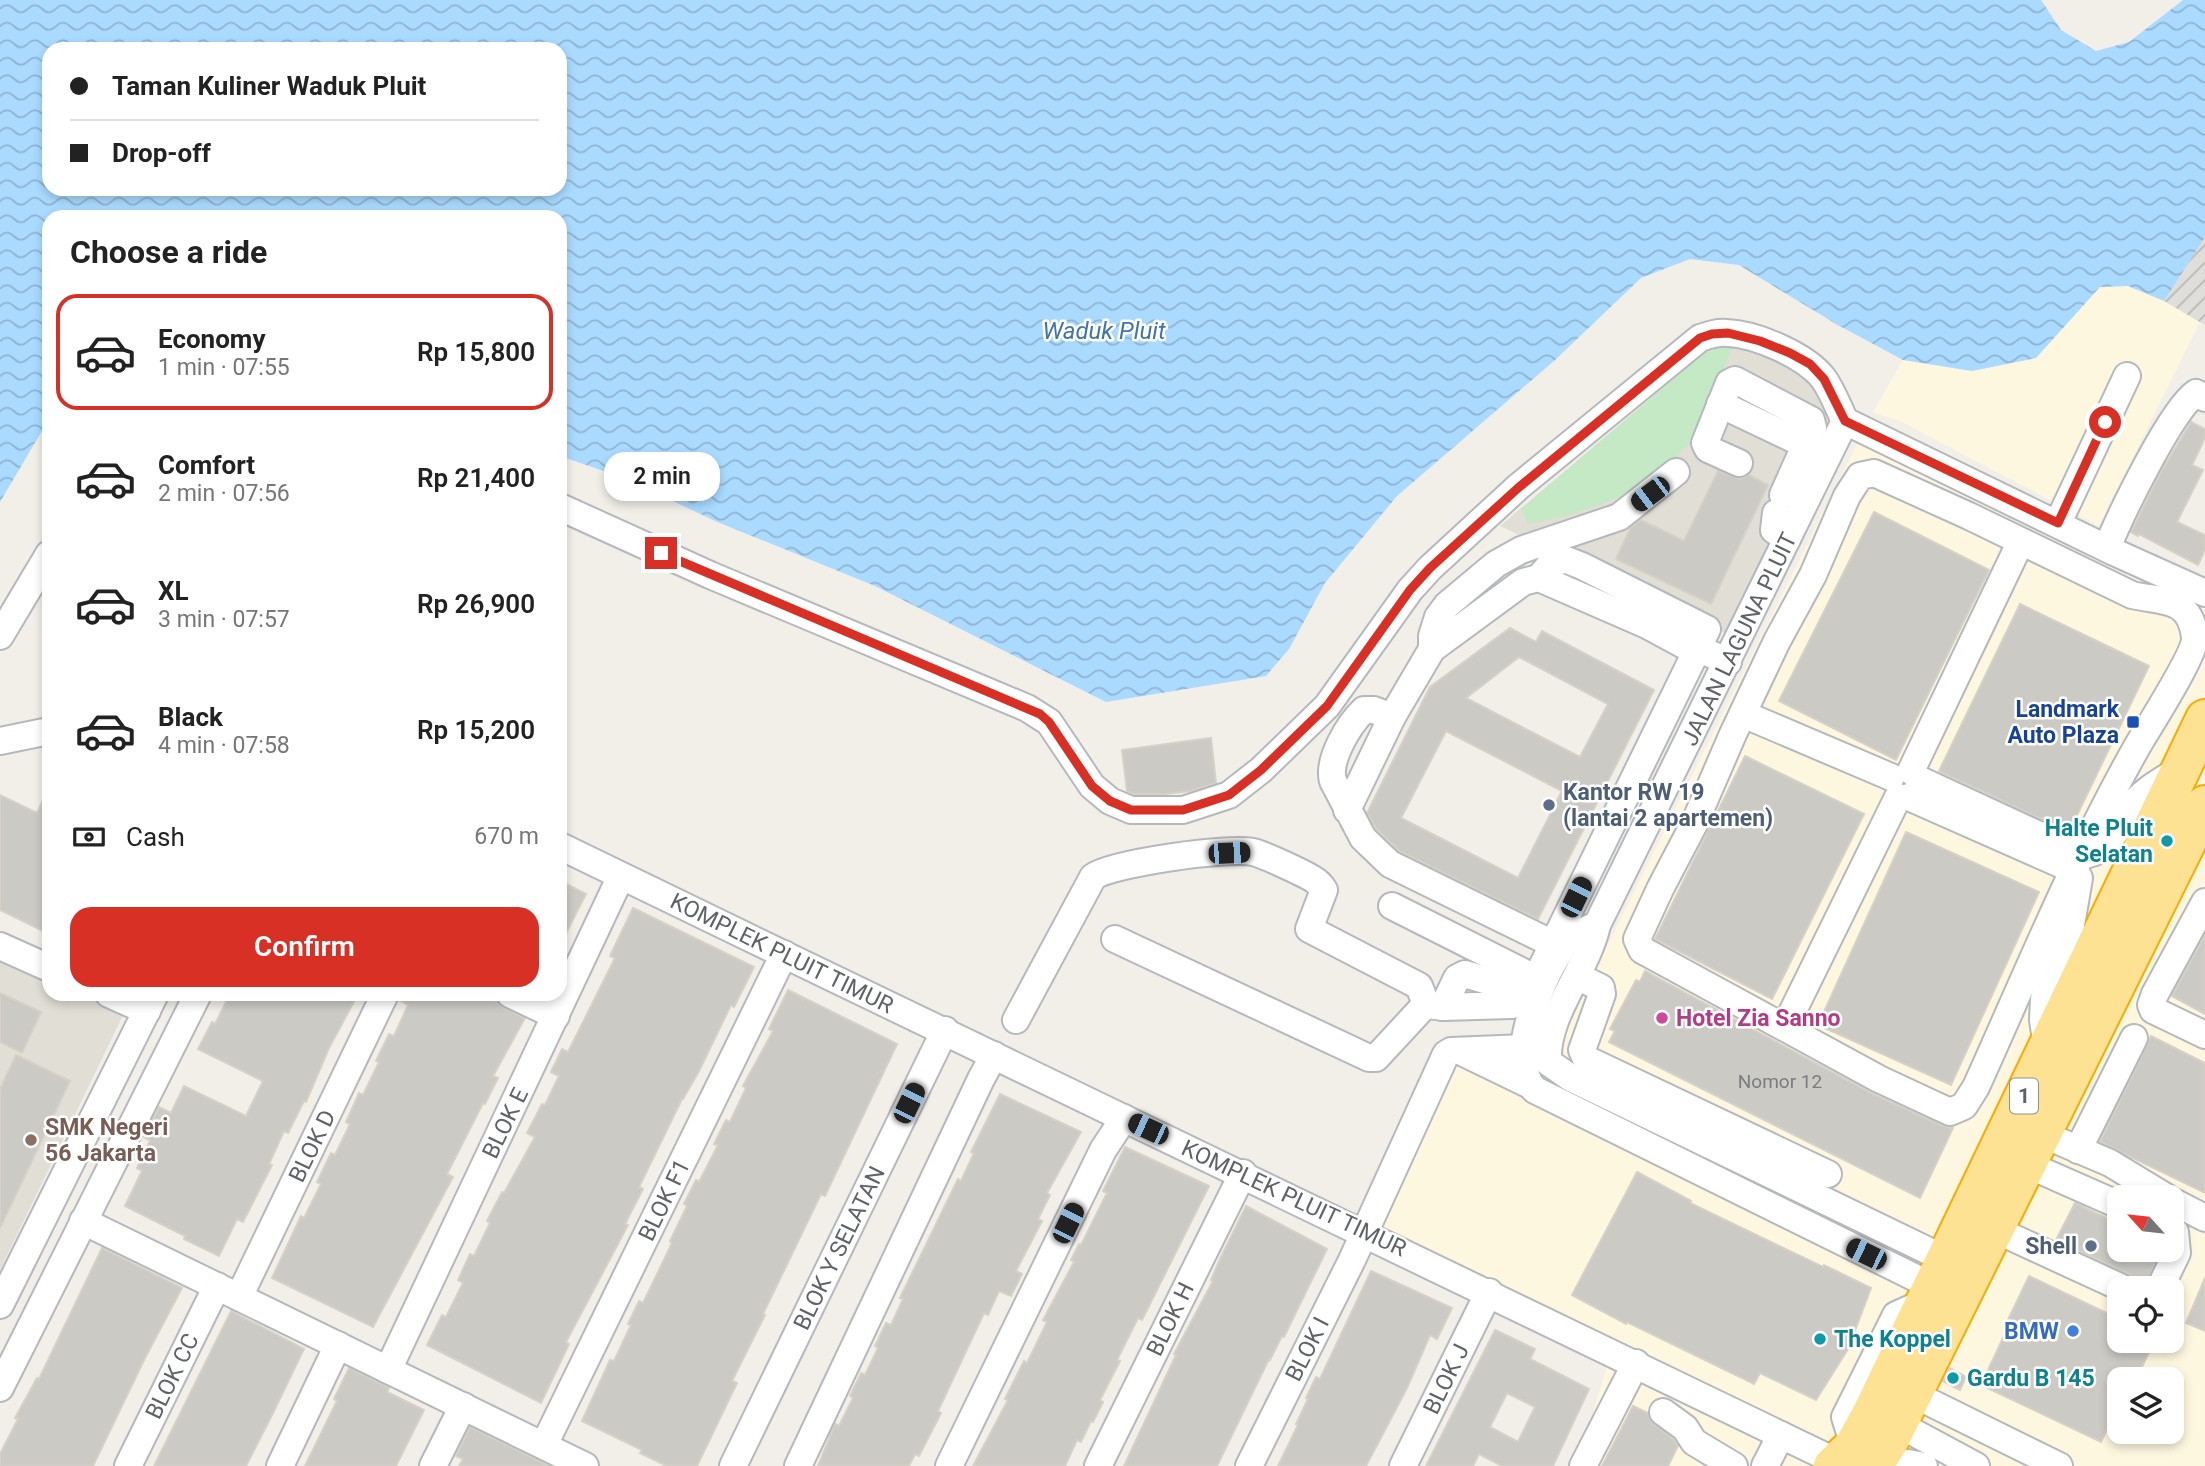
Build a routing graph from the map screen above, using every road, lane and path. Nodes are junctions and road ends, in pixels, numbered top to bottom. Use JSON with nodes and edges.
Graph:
{"nodes":[{"id":1,"x":2127,"y":376,"type":"dead end"},
{"id":2,"x":2205,"y":398,"type":"edge"},
{"id":3,"x":1845,"y":421,"type":"junction"},
{"id":4,"x":1903,"y":448,"type":"junction"},
{"id":5,"x":1816,"y":452,"type":"junction"},
{"id":6,"x":1739,"y":463,"type":"dead end"},
{"id":7,"x":1676,"y":472,"type":"dead end"},
{"id":8,"x":1791,"y":492,"type":"junction"},
{"id":9,"x":567,"y":510,"type":"edge"},
{"id":10,"x":2058,"y":523,"type":"junction"},
{"id":11,"x":1787,"y":539,"type":"junction"},
{"id":12,"x":2023,"y":543,"type":"junction"},
{"id":13,"x":2107,"y":548,"type":"junction"},
{"id":14,"x":1551,"y":556,"type":"junction"},
{"id":15,"x":42,"y":566,"type":"edge"},
{"id":16,"x":2165,"y":575,"type":"junction"},
{"id":17,"x":2205,"y":593,"type":"edge"},
{"id":18,"x":0,"y":636,"type":"edge"},
{"id":19,"x":1691,"y":651,"type":"junction"},
{"id":20,"x":1725,"y":669,"type":"junction"},
{"id":21,"x":1743,"y":714,"type":"junction"},
{"id":22,"x":1391,"y":717,"type":"junction"},
{"id":23,"x":2205,"y":719,"type":"edge"},
{"id":24,"x":42,"y":738,"type":"edge"},
{"id":25,"x":0,"y":741,"type":"edge"},
{"id":26,"x":2182,"y":768,"type":"junction"},
{"id":27,"x":1905,"y":784,"type":"junction"},
{"id":28,"x":2205,"y":805,"type":"edge"},
{"id":29,"x":1347,"y":810,"type":"junction"},
{"id":30,"x":567,"y":849,"type":"edge"},
{"id":31,"x":2078,"y":863,"type":"junction"},
{"id":32,"x":621,"y":876,"type":"junction"},
{"id":33,"x":2205,"y":902,"type":"edge"},
{"id":34,"x":1392,"y":906,"type":"dead end"},
{"id":35,"x":1597,"y":925,"type":"junction"},
{"id":36,"x":2122,"y":928,"type":"junction"},
{"id":37,"x":1115,"y":939,"type":"dead end"},
{"id":38,"x":1553,"y":944,"type":"junction"},
{"id":39,"x":0,"y":946,"type":"edge"},
{"id":40,"x":784,"y":954,"type":"junction"},
{"id":41,"x":42,"y":965,"type":"edge"},
{"id":42,"x":1577,"y":976,"type":"junction"},
{"id":43,"x":567,"y":992,"type":"edge"},
{"id":44,"x":194,"y":1001,"type":"edge"},
{"id":45,"x":381,"y":1001,"type":"edge"},
{"id":46,"x":525,"y":1001,"type":"edge"},
{"id":47,"x":563,"y":1001,"type":"edge"},
{"id":48,"x":151,"y":1002,"type":"edge"},
{"id":49,"x":1434,"y":1006,"type":"junction"},
{"id":50,"x":1524,"y":1011,"type":"junction"},
{"id":51,"x":556,"y":1016,"type":"junction"},
{"id":52,"x":1016,"y":1020,"type":"dead end"},
{"id":53,"x":1785,"y":1027,"type":"junction"},
{"id":54,"x":945,"y":1030,"type":"junction"},
{"id":55,"x":2205,"y":1035,"type":"edge"},
{"id":56,"x":2134,"y":1038,"type":"dead end"},
{"id":57,"x":2047,"y":1049,"type":"junction"},
{"id":58,"x":1460,"y":1051,"type":"junction"},
{"id":59,"x":994,"y":1055,"type":"junction"},
{"id":60,"x":1530,"y":1085,"type":"junction"},
{"id":61,"x":1124,"y":1118,"type":"junction"},
{"id":62,"x":2034,"y":1149,"type":"junction"},
{"id":63,"x":2078,"y":1150,"type":"junction"},
{"id":64,"x":1242,"y":1173,"type":"junction"},
{"id":65,"x":1828,"y":1174,"type":"dead end"},
{"id":66,"x":1792,"y":1184,"type":"junction"},
{"id":67,"x":2146,"y":1185,"type":"edge"},
{"id":68,"x":2107,"y":1197,"type":"edge"},
{"id":69,"x":2184,"y":1207,"type":"edge"},
{"id":70,"x":1779,"y":1210,"type":"junction"},
{"id":71,"x":2205,"y":1218,"type":"edge"},
{"id":72,"x":82,"y":1221,"type":"junction"},
{"id":73,"x":1994,"y":1229,"type":"junction"},
{"id":74,"x":1366,"y":1232,"type":"junction"},
{"id":75,"x":2107,"y":1281,"type":"edge"},
{"id":76,"x":1934,"y":1282,"type":"junction"},
{"id":77,"x":228,"y":1292,"type":"junction"},
{"id":78,"x":1489,"y":1292,"type":"junction"},
{"id":79,"x":0,"y":1305,"type":"edge"},
{"id":80,"x":338,"y":1345,"type":"junction"},
{"id":81,"x":1636,"y":1363,"type":"junction"},
{"id":82,"x":388,"y":1370,"type":"junction"},
{"id":83,"x":0,"y":1388,"type":"edge"},
{"id":84,"x":463,"y":1406,"type":"junction"},
{"id":85,"x":1905,"y":1409,"type":"junction"},
{"id":86,"x":1663,"y":1412,"type":"dead end"},
{"id":87,"x":1781,"y":1435,"type":"junction"},
{"id":88,"x":544,"y":1445,"type":"junction"},
{"id":89,"x":1849,"y":1460,"type":"edge"},
{"id":90,"x":128,"y":1466,"type":"edge"},
{"id":91,"x":280,"y":1466,"type":"edge"},
{"id":92,"x":433,"y":1466,"type":"edge"},
{"id":93,"x":584,"y":1466,"type":"edge"},
{"id":94,"x":733,"y":1466,"type":"edge"},
{"id":95,"x":798,"y":1466,"type":"edge"},
{"id":96,"x":949,"y":1466,"type":"edge"},
{"id":97,"x":1098,"y":1466,"type":"edge"},
{"id":98,"x":1249,"y":1466,"type":"edge"},
{"id":99,"x":1403,"y":1466,"type":"edge"},
{"id":100,"x":1583,"y":1466,"type":"edge"},
{"id":101,"x":1734,"y":1466,"type":"edge"},
{"id":102,"x":1765,"y":1466,"type":"edge"},
{"id":103,"x":1895,"y":1466,"type":"edge"},
{"id":104,"x":1924,"y":1466,"type":"edge"},
{"id":105,"x":1976,"y":1466,"type":"edge"},
{"id":106,"x":2059,"y":1466,"type":"edge"}],
"edges":[{"from":1,"to":10,"type":"street"},
{"from":2,"to":13,"type":"street"},
{"from":3,"to":4,"type":"street"},
{"from":3,"to":5,"type":"street","name":"JALAN LAGUNA PLUIT"},
{"from":3,"to":9,"type":"street"},
{"from":4,"to":10,"type":"street"},
{"from":4,"to":12,"type":"street"},
{"from":5,"to":6,"type":"street"},
{"from":5,"to":8,"type":"street","name":"JALAN LAGUNA PLUIT"},
{"from":7,"to":14,"type":"street"},
{"from":8,"to":11,"type":"street","name":"JALAN LAGUNA PLUIT"},
{"from":8,"to":11,"type":"street"},
{"from":10,"to":13,"type":"street"},
{"from":11,"to":20,"type":"street","name":"JALAN LAGUNA PLUIT"},
{"from":12,"to":16,"type":"street"},
{"from":12,"to":21,"type":"street"},
{"from":12,"to":27,"type":"street"},
{"from":12,"to":31,"type":"street"},
{"from":13,"to":16,"type":"street"},
{"from":14,"to":19,"type":"street"},
{"from":14,"to":22,"type":"street"},
{"from":15,"to":18,"type":"street"},
{"from":16,"to":17,"type":"street"},
{"from":19,"to":20,"type":"street"},
{"from":19,"to":38,"type":"street"},
{"from":20,"to":35,"type":"street","name":"JALAN LAGUNA PLUIT"},
{"from":21,"to":27,"type":"street"},
{"from":21,"to":53,"type":"street"},
{"from":22,"to":29,"type":"street"},
{"from":22,"to":29,"type":"street"},
{"from":23,"to":26,"type":"highway","number":"1"},
{"from":24,"to":25,"type":"street"},
{"from":26,"to":31,"type":"street"},
{"from":26,"to":36,"type":"highway","number":"1"},
{"from":27,"to":31,"type":"street"},
{"from":27,"to":53,"type":"street"},
{"from":28,"to":36,"type":"highway","number":"1"},
{"from":29,"to":38,"type":"street"},
{"from":30,"to":32,"type":"street","name":"KOMPLEK PLUIT TIMUR"},
{"from":31,"to":53,"type":"street"},
{"from":31,"to":57,"type":"street"},
{"from":32,"to":40,"type":"street","name":"KOMPLEK PLUIT TIMUR"},
{"from":32,"to":43,"type":"street","name":"BLOK E"},
{"from":33,"to":55,"type":"street"},
{"from":34,"to":50,"type":"street"},
{"from":35,"to":42,"type":"street","name":"JALAN LAGUNA PLUIT"},
{"from":35,"to":50,"type":"street"},
{"from":36,"to":57,"type":"highway","number":"1"},
{"from":36,"to":62,"type":"highway","number":"1"},
{"from":37,"to":49,"type":"street"},
{"from":38,"to":50,"type":"street"},
{"from":39,"to":41,"type":"street"},
{"from":40,"to":54,"type":"street","name":"KOMPLEK PLUIT TIMUR"},
{"from":40,"to":88,"type":"street","name":"BLOK F1"},
{"from":42,"to":65,"type":"street"},
{"from":42,"to":66,"type":"street","name":"JALAN LAGUNA PLUIT"},
{"from":44,"to":72,"type":"street"},
{"from":45,"to":77,"type":"street","name":"BLOK D"},
{"from":46,"to":51,"type":"street"},
{"from":47,"to":51,"type":"street","name":"BLOK E"},
{"from":48,"to":79,"type":"street"},
{"from":49,"to":50,"type":"street"},
{"from":49,"to":52,"type":"street"},
{"from":50,"to":58,"type":"street"},
{"from":50,"to":60,"type":"street"},
{"from":51,"to":82,"type":"street","name":"BLOK E"},
{"from":54,"to":59,"type":"street","name":"KOMPLEK PLUIT TIMUR"},
{"from":54,"to":94,"type":"street","name":"BLOK Y SELATAN"},
{"from":56,"to":63,"type":"street"},
{"from":57,"to":76,"type":"highway","number":"1"},
{"from":58,"to":60,"type":"street"},
{"from":58,"to":74,"type":"street","name":"BLOK I"},
{"from":59,"to":61,"type":"street","name":"KOMPLEK PLUIT TIMUR"},
{"from":59,"to":95,"type":"street"},
{"from":60,"to":70,"type":"street"},
{"from":61,"to":64,"type":"street","name":"KOMPLEK PLUIT TIMUR"},
{"from":61,"to":96,"type":"street"},
{"from":62,"to":63,"type":"street"},
{"from":62,"to":68,"type":"street"},
{"from":62,"to":73,"type":"highway","number":"1"},
{"from":63,"to":67,"type":"street"},
{"from":64,"to":74,"type":"street","name":"KOMPLEK PLUIT TIMUR"},
{"from":64,"to":97,"type":"street","name":"BLOK H"},
{"from":66,"to":70,"type":"street"},
{"from":66,"to":76,"type":"street"},
{"from":69,"to":71,"type":"street"},
{"from":70,"to":76,"type":"street"},
{"from":72,"to":77,"type":"street"},
{"from":72,"to":83,"type":"street"},
{"from":73,"to":75,"type":"street"},
{"from":73,"to":85,"type":"highway","number":"1"},
{"from":74,"to":78,"type":"street","name":"KOMPLEK PLUIT TIMUR"},
{"from":74,"to":98,"type":"street","name":"BLOK I"},
{"from":76,"to":89,"type":"highway","number":"1"},
{"from":77,"to":80,"type":"street"},
{"from":77,"to":90,"type":"street","name":"BLOK CC"},
{"from":78,"to":81,"type":"street","name":"KOMPLEK PLUIT TIMUR"},
{"from":78,"to":99,"type":"street","name":"BLOK J"},
{"from":80,"to":82,"type":"street"},
{"from":80,"to":91,"type":"street"},
{"from":81,"to":87,"type":"street","name":"KOMPLEK PLUIT TIMUR"},
{"from":81,"to":100,"type":"street"},
{"from":82,"to":84,"type":"street"},
{"from":84,"to":88,"type":"street"},
{"from":84,"to":92,"type":"street"},
{"from":85,"to":89,"type":"highway","number":"1"},
{"from":85,"to":105,"type":"street"},
{"from":85,"to":106,"type":"street"},
{"from":86,"to":101,"type":"street"},
{"from":87,"to":89,"type":"street","name":"KOMPLEK PLUIT TIMUR"},
{"from":87,"to":102,"type":"street"},
{"from":88,"to":93,"type":"street"},
{"from":103,"to":104,"type":"street"}]}
